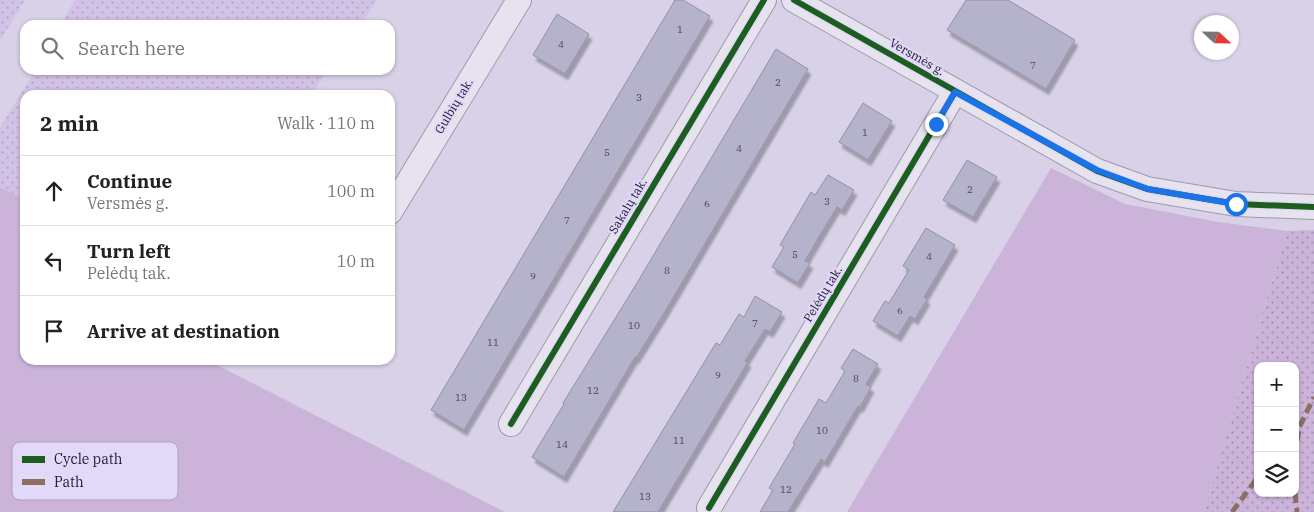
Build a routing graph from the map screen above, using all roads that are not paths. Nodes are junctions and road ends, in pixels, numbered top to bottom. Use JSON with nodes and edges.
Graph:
{"nodes":[{"id":1,"x":519,"y":0,"type":"edge"},
{"id":2,"x":764,"y":0,"type":"edge"},
{"id":3,"x":794,"y":0,"type":"edge"},
{"id":4,"x":955,"y":92,"type":"junction"},
{"id":5,"x":395,"y":204,"type":"edge"},
{"id":6,"x":1314,"y":207,"type":"edge"},
{"id":7,"x":511,"y":424,"type":"dead end"},
{"id":8,"x":709,"y":508,"type":"dead end"}],
"edges":[{"from":1,"to":5,"type":"street","name":"Gulbių tak."},
{"from":2,"to":7,"type":"street","name":"Sakalų tak."},
{"from":3,"to":4,"type":"street","name":"Versmės g."},
{"from":4,"to":6,"type":"street","name":"Versmės g."},
{"from":4,"to":8,"type":"street","name":"Pelėdų tak."}]}
